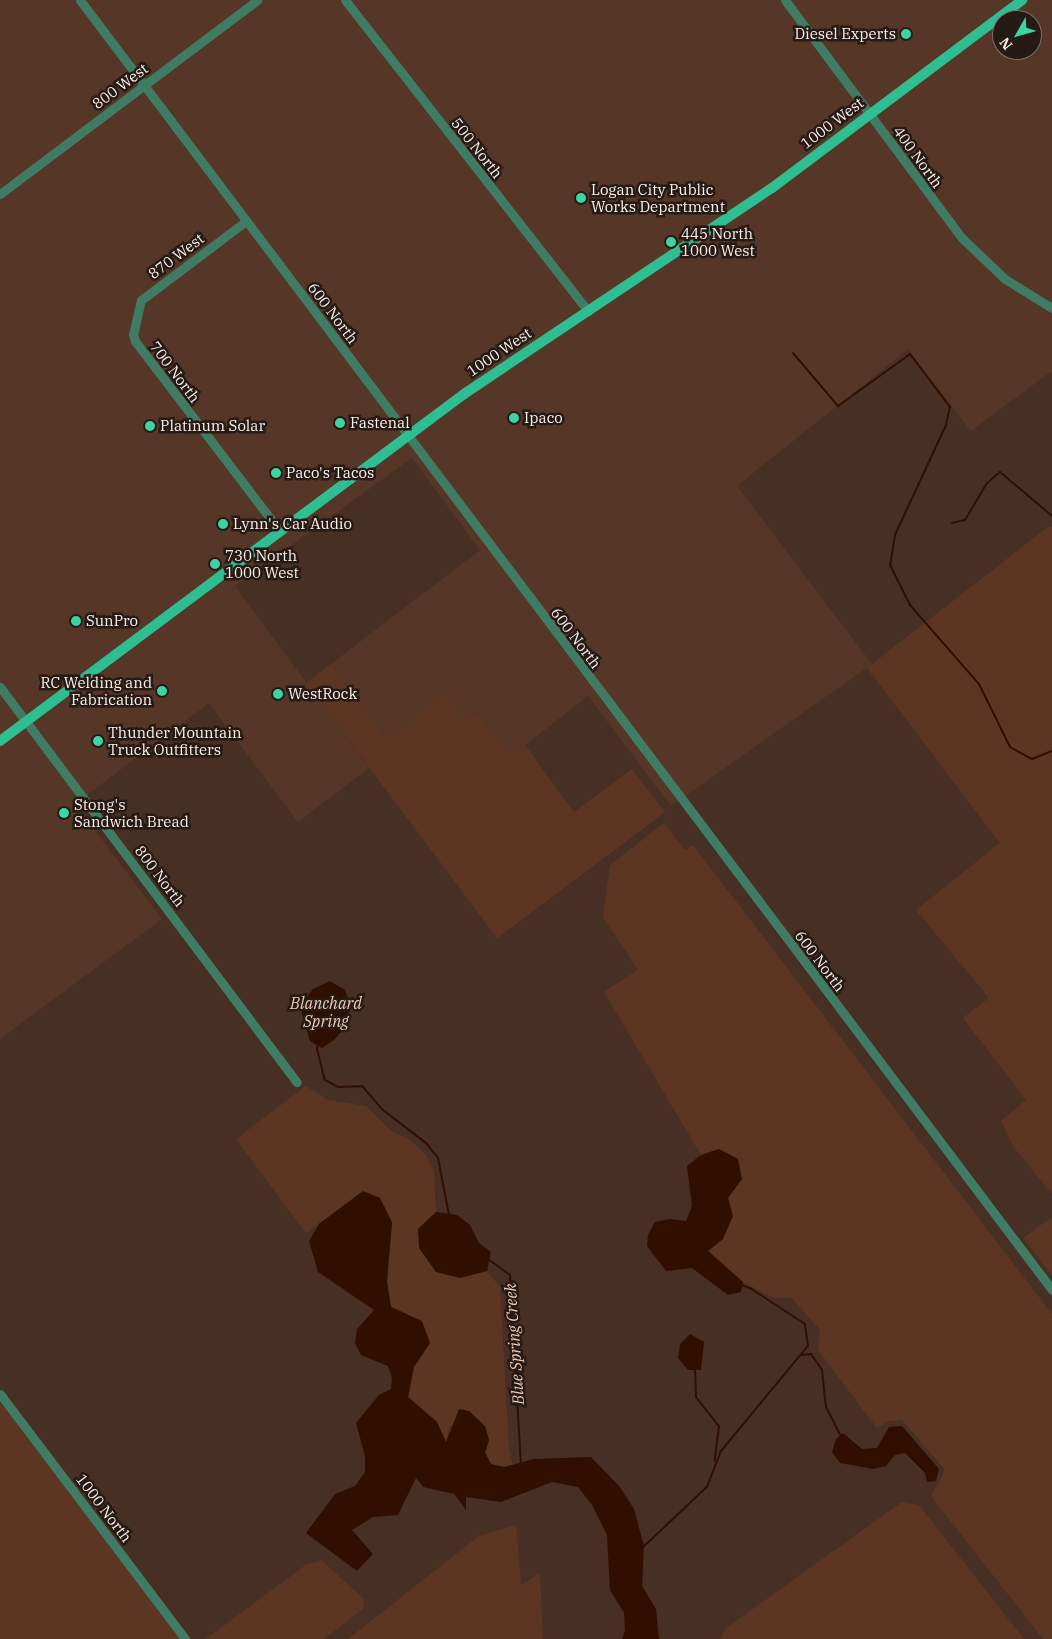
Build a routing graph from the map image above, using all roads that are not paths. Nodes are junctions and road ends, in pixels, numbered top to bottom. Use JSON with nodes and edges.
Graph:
{"nodes":[{"id":1,"x":80,"y":0,"type":"edge"},
{"id":2,"x":257,"y":0,"type":"edge"},
{"id":3,"x":345,"y":0,"type":"edge"},
{"id":4,"x":785,"y":0,"type":"edge"},
{"id":5,"x":1022,"y":0,"type":"edge"},
{"id":6,"x":143,"y":85,"type":"junction"},
{"id":7,"x":870,"y":114,"type":"junction"},
{"id":8,"x":0,"y":194,"type":"edge"},
{"id":9,"x":246,"y":221,"type":"junction"},
{"id":10,"x":1052,"y":308,"type":"edge"},
{"id":11,"x":588,"y":312,"type":"junction"},
{"id":12,"x":134,"y":321,"type":"joint"},
{"id":13,"x":408,"y":436,"type":"junction"},
{"id":14,"x":279,"y":530,"type":"junction"},
{"id":15,"x":0,"y":687,"type":"edge"},
{"id":16,"x":26,"y":721,"type":"junction"},
{"id":17,"x":0,"y":740,"type":"edge"},
{"id":18,"x":297,"y":1082,"type":"dead end"},
{"id":19,"x":1052,"y":1290,"type":"edge"},
{"id":20,"x":0,"y":1394,"type":"edge"},
{"id":21,"x":186,"y":1639,"type":"edge"}],
"edges":[{"from":1,"to":6,"type":"street","name":"600 North"},
{"from":2,"to":6,"type":"street","name":"800 West"},
{"from":3,"to":11,"type":"street","name":"500 North"},
{"from":4,"to":7,"type":"street","name":"400 North"},
{"from":5,"to":7,"type":"main road","name":"1000 West"},
{"from":6,"to":8,"type":"street","name":"800 West"},
{"from":6,"to":9,"type":"street","name":"600 North"},
{"from":7,"to":10,"type":"street","name":"400 North"},
{"from":7,"to":11,"type":"main road","name":"1000 West"},
{"from":9,"to":12,"type":"street","name":"870 West"},
{"from":9,"to":13,"type":"street","name":"600 North"},
{"from":11,"to":13,"type":"main road","name":"1000 West"},
{"from":12,"to":14,"type":"street","name":"700 North"},
{"from":13,"to":14,"type":"main road","name":"1000 West"},
{"from":13,"to":19,"type":"street","name":"600 North"},
{"from":14,"to":16,"type":"main road","name":"1000 West"},
{"from":15,"to":16,"type":"street","name":"800 North"},
{"from":16,"to":17,"type":"main road","name":"1000 West"},
{"from":16,"to":18,"type":"street","name":"800 North"},
{"from":20,"to":21,"type":"street","name":"1000 North"}]}
